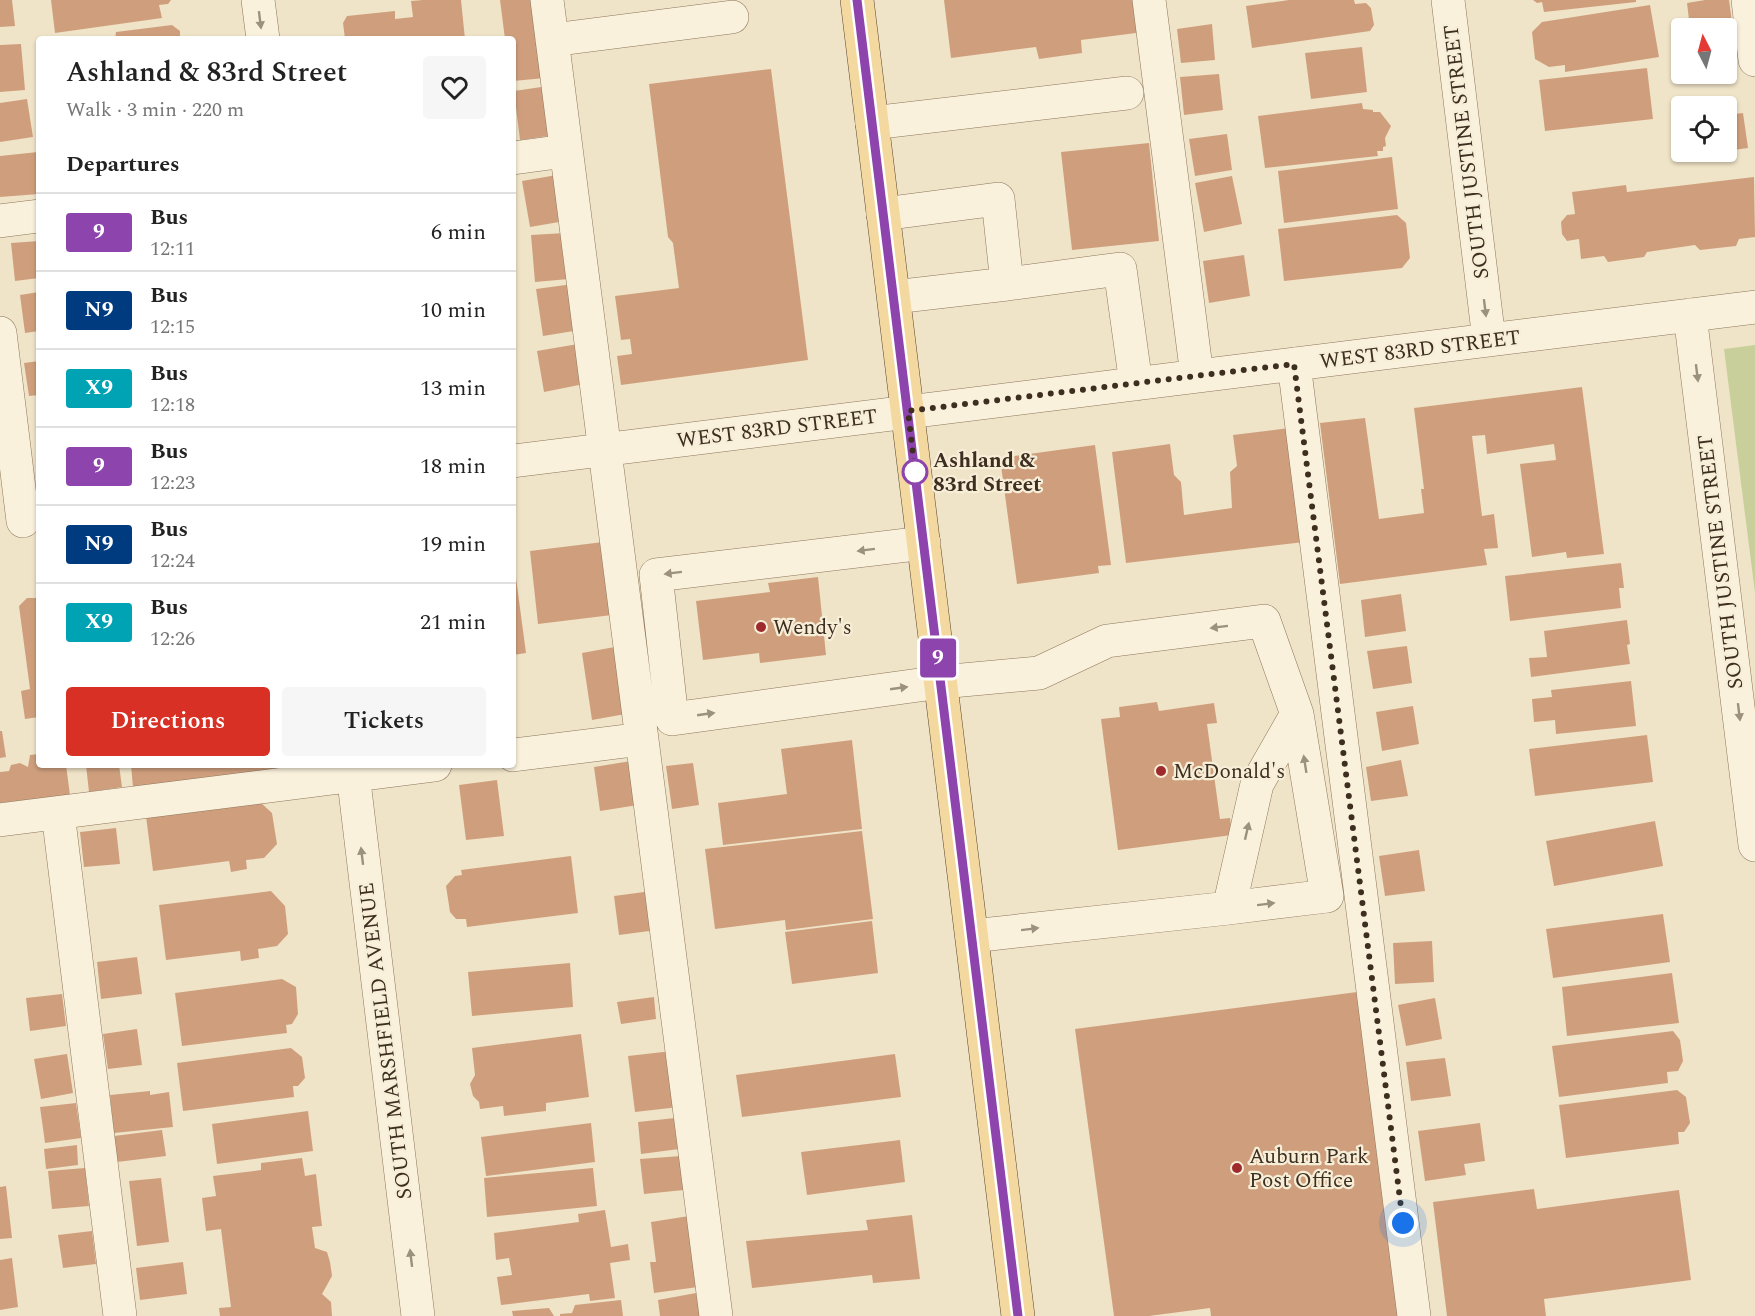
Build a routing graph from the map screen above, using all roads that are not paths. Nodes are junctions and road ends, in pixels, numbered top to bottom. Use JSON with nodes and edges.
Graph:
{"nodes":[{"id":1,"x":258,"y":0,"type":"edge"},
{"id":2,"x":547,"y":0,"type":"edge"},
{"id":3,"x":857,"y":0,"type":"edge"},
{"id":4,"x":1149,"y":0,"type":"edge"},
{"id":5,"x":1448,"y":0,"type":"edge"},
{"id":6,"x":1748,"y":0,"type":"edge"},
{"id":7,"x":732,"y":17,"type":"dead end"},
{"id":8,"x":262,"y":36,"type":"edge"},
{"id":9,"x":552,"y":40,"type":"junction"},
{"id":10,"x":1755,"y":60,"type":"edge"},
{"id":11,"x":1127,"y":93,"type":"dead end"},
{"id":12,"x":872,"y":123,"type":"junction"},
{"id":13,"x":565,"y":151,"type":"junction"},
{"id":14,"x":516,"y":158,"type":"edge"},
{"id":15,"x":883,"y":214,"type":"junction"},
{"id":16,"x":36,"y":216,"type":"edge"},
{"id":17,"x":0,"y":221,"type":"edge"},
{"id":18,"x":1008,"y":284,"type":"junction"},
{"id":19,"x":894,"y":297,"type":"junction"},
{"id":20,"x":1755,"y":307,"type":"edge"},
{"id":21,"x":1690,"y":315,"type":"junction"},
{"id":22,"x":0,"y":333,"type":"edge"},
{"id":23,"x":1489,"y":340,"type":"junction"},
{"id":24,"x":1294,"y":364,"type":"junction"},
{"id":25,"x":1197,"y":376,"type":"junction"},
{"id":26,"x":1136,"y":384,"type":"junction"},
{"id":27,"x":908,"y":411,"type":"junction"},
{"id":28,"x":606,"y":450,"type":"junction"},
{"id":29,"x":516,"y":461,"type":"edge"},
{"id":30,"x":21,"y":522,"type":"edge"},
{"id":31,"x":924,"y":543,"type":"junction"},
{"id":32,"x":941,"y":682,"type":"junction"},
{"id":33,"x":1297,"y":714,"type":"junction"},
{"id":34,"x":642,"y":739,"type":"junction"},
{"id":35,"x":516,"y":755,"type":"edge"},
{"id":36,"x":385,"y":768,"type":"edge"},
{"id":37,"x":352,"y":770,"type":"edge"},
{"id":38,"x":57,"y":813,"type":"junction"},
{"id":39,"x":0,"y":820,"type":"edge"},
{"id":40,"x":1755,"y":845,"type":"edge"},
{"id":41,"x":1229,"y":908,"type":"junction"},
{"id":42,"x":972,"y":936,"type":"junction"},
{"id":43,"x":120,"y":1316,"type":"edge"},
{"id":44,"x":418,"y":1316,"type":"edge"},
{"id":45,"x":716,"y":1316,"type":"edge"},
{"id":46,"x":1018,"y":1316,"type":"edge"},
{"id":47,"x":1414,"y":1316,"type":"edge"}],
"edges":[{"from":1,"to":8,"type":"street","one_way":true},
{"from":2,"to":9,"type":"street"},
{"from":3,"to":12,"type":"main road"},
{"from":4,"to":25,"type":"street"},
{"from":5,"to":23,"type":"street","name":"SOUTH JUSTINE STREET","one_way":true},
{"from":6,"to":10,"type":"street"},
{"from":7,"to":9,"type":"street"},
{"from":9,"to":13,"type":"street"},
{"from":11,"to":12,"type":"street"},
{"from":12,"to":15,"type":"main road"},
{"from":13,"to":14,"type":"street"},
{"from":13,"to":28,"type":"street"},
{"from":15,"to":18,"type":"street"},
{"from":15,"to":19,"type":"main road"},
{"from":16,"to":17,"type":"street"},
{"from":18,"to":19,"type":"street"},
{"from":18,"to":26,"type":"street"},
{"from":19,"to":27,"type":"main road"},
{"from":20,"to":21,"type":"street","name":"WEST 83RD STREET"},
{"from":21,"to":23,"type":"street","name":"WEST 83RD STREET"},
{"from":21,"to":40,"type":"street","name":"SOUTH JUSTINE STREET","one_way":true},
{"from":22,"to":30,"type":"street"},
{"from":23,"to":24,"type":"street","name":"WEST 83RD STREET"},
{"from":24,"to":25,"type":"street","name":"WEST 83RD STREET"},
{"from":24,"to":47,"type":"street"},
{"from":25,"to":26,"type":"street","name":"WEST 83RD STREET"},
{"from":26,"to":27,"type":"street","name":"WEST 83RD STREET"},
{"from":27,"to":28,"type":"street","name":"WEST 83RD STREET"},
{"from":27,"to":31,"type":"main road"},
{"from":28,"to":29,"type":"street","name":"WEST 83RD STREET"},
{"from":28,"to":34,"type":"street"},
{"from":31,"to":32,"type":"main road"},
{"from":31,"to":32,"type":"street","one_way":true},
{"from":33,"to":32,"type":"street","one_way":true},
{"from":32,"to":42,"type":"main road"},
{"from":41,"to":33,"type":"street","one_way":true},
{"from":41,"to":33,"type":"street","one_way":true},
{"from":34,"to":35,"type":"street"},
{"from":34,"to":45,"type":"street"},
{"from":36,"to":37,"type":"street"},
{"from":37,"to":38,"type":"street"},
{"from":44,"to":37,"type":"street","name":"SOUTH MARSHFIELD AVENUE","one_way":true},
{"from":38,"to":39,"type":"street"},
{"from":38,"to":43,"type":"street"},
{"from":42,"to":41,"type":"street","one_way":true},
{"from":42,"to":46,"type":"main road"}]}
